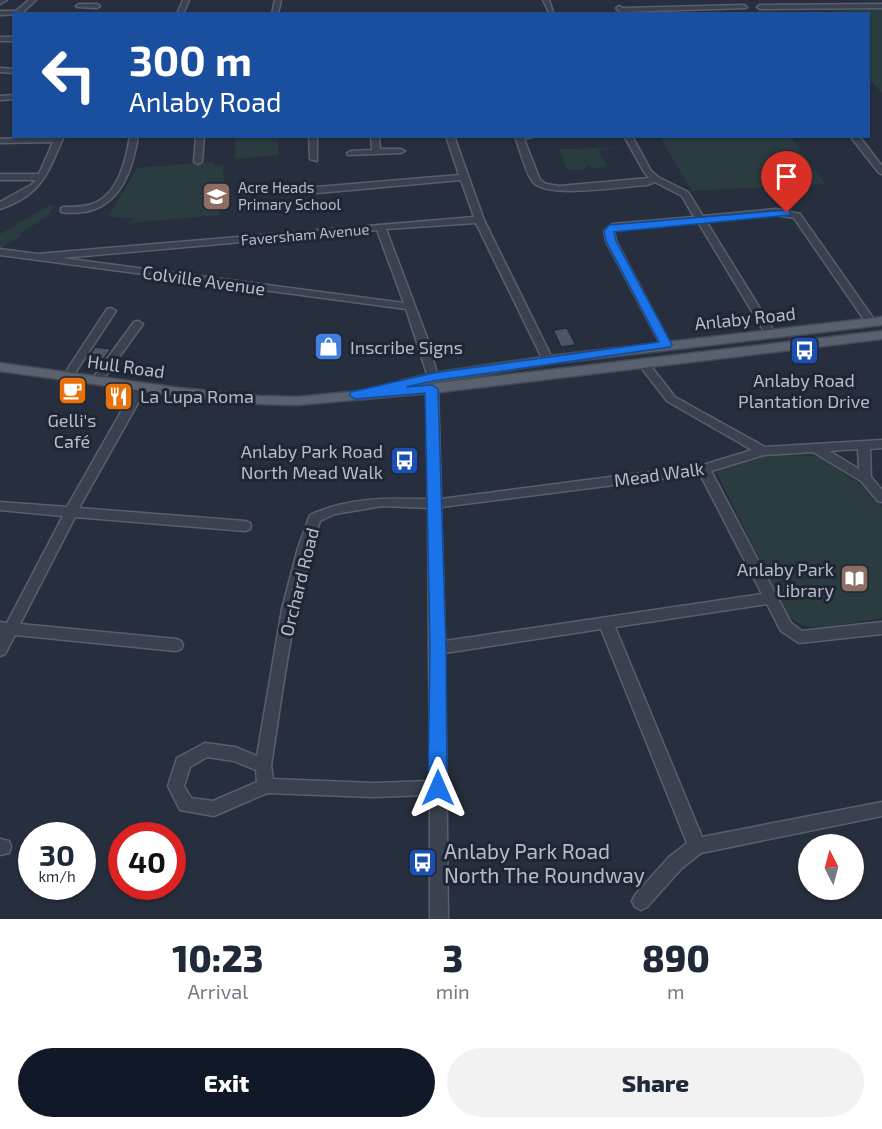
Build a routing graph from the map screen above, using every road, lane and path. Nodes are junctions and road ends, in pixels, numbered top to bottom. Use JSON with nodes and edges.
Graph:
{"nodes":[{"id":1,"x":33,"y":0,"type":"edge"},
{"id":2,"x":546,"y":0,"type":"edge"},
{"id":3,"x":704,"y":0,"type":"edge"},
{"id":4,"x":865,"y":0,"type":"edge"},
{"id":5,"x":93,"y":4,"type":"edge"},
{"id":6,"x":79,"y":6,"type":"dead end"},
{"id":7,"x":871,"y":6,"type":"junction"},
{"id":8,"x":882,"y":6,"type":"edge"},
{"id":9,"x":744,"y":7,"type":"dead end"},
{"id":10,"x":760,"y":7,"type":"dead end"},
{"id":11,"x":619,"y":8,"type":"dead end"},
{"id":12,"x":710,"y":8,"type":"junction"},
{"id":13,"x":551,"y":11,"type":"dead end"},
{"id":14,"x":19,"y":12,"type":"edge"},
{"id":15,"x":6,"y":39,"type":"edge"},
{"id":16,"x":0,"y":46,"type":"edge"},
{"id":17,"x":59,"y":138,"type":"edge"},
{"id":18,"x":134,"y":138,"type":"edge"},
{"id":19,"x":200,"y":138,"type":"edge"},
{"id":20,"x":313,"y":138,"type":"edge"},
{"id":21,"x":375,"y":138,"type":"edge"},
{"id":22,"x":451,"y":138,"type":"edge"},
{"id":23,"x":520,"y":138,"type":"edge"},
{"id":24,"x":629,"y":138,"type":"edge"},
{"id":25,"x":856,"y":138,"type":"edge"},
{"id":26,"x":0,"y":141,"type":"edge"},
{"id":27,"x":401,"y":151,"type":"dead end"},
{"id":28,"x":376,"y":152,"type":"junction"},
{"id":29,"x":351,"y":153,"type":"dead end"},
{"id":30,"x":317,"y":156,"type":"dead end"},
{"id":31,"x":202,"y":159,"type":"dead end"},
{"id":32,"x":882,"y":171,"type":"edge"},
{"id":33,"x":0,"y":177,"type":"edge"},
{"id":34,"x":42,"y":177,"type":"junction"},
{"id":35,"x":465,"y":177,"type":"junction"},
{"id":36,"x":655,"y":179,"type":"junction"},
{"id":37,"x":317,"y":190,"type":"dead end"},
{"id":38,"x":0,"y":206,"type":"edge"},
{"id":39,"x":53,"y":212,"type":"dead end"},
{"id":40,"x":701,"y":219,"type":"junction"},
{"id":41,"x":479,"y":220,"type":"junction"},
{"id":42,"x":381,"y":227,"type":"junction"},
{"id":43,"x":131,"y":249,"type":"junction"},
{"id":44,"x":0,"y":252,"type":"edge"},
{"id":45,"x":36,"y":257,"type":"junction"},
{"id":46,"x":118,"y":268,"type":"junction"},
{"id":47,"x":409,"y":306,"type":"junction"},
{"id":48,"x":111,"y":311,"type":"dead end"},
{"id":49,"x":877,"y":322,"type":"edge"},
{"id":50,"x":138,"y":324,"type":"dead end"},
{"id":51,"x":770,"y":333,"type":"junction"},
{"id":52,"x":882,"y":335,"type":"edge"},
{"id":53,"x":666,"y":345,"type":"junction"},
{"id":54,"x":548,"y":360,"type":"junction"},
{"id":55,"x":642,"y":362,"type":"junction"},
{"id":56,"x":0,"y":367,"type":"edge"},
{"id":57,"x":68,"y":376,"type":"junction"},
{"id":58,"x":97,"y":380,"type":"junction"},
{"id":59,"x":432,"y":383,"type":"junction"},
{"id":60,"x":141,"y":387,"type":"junction"},
{"id":61,"x":355,"y":395,"type":"joint"},
{"id":62,"x":882,"y":444,"type":"edge"},
{"id":63,"x":864,"y":447,"type":"junction"},
{"id":64,"x":817,"y":449,"type":"junction"},
{"id":65,"x":763,"y":451,"type":"junction"},
{"id":66,"x":704,"y":469,"type":"junction"},
{"id":67,"x":865,"y":477,"type":"junction"},
{"id":68,"x":882,"y":498,"type":"edge"},
{"id":69,"x":434,"y":504,"type":"junction"},
{"id":70,"x":0,"y":506,"type":"edge"},
{"id":71,"x":72,"y":510,"type":"junction"},
{"id":72,"x":245,"y":526,"type":"dead end"},
{"id":73,"x":771,"y":598,"type":"junction"},
{"id":74,"x":606,"y":623,"type":"junction"},
{"id":75,"x":6,"y":628,"type":"edge"},
{"id":76,"x":882,"y":628,"type":"edge"},
{"id":77,"x":176,"y":645,"type":"dead end"},
{"id":78,"x":438,"y":648,"type":"junction"},
{"id":79,"x":0,"y":650,"type":"edge"},
{"id":80,"x":263,"y":766,"type":"junction"},
{"id":81,"x":266,"y":786,"type":"junction"},
{"id":82,"x":438,"y":788,"type":"junction"},
{"id":83,"x":882,"y":809,"type":"edge"},
{"id":84,"x":697,"y":846,"type":"junction"},
{"id":85,"x":641,"y":901,"type":"dead end"},
{"id":86,"x":439,"y":919,"type":"edge"}],
"edges":[{"from":1,"to":14,"type":"street"},
{"from":2,"to":13,"type":"street"},
{"from":3,"to":12,"type":"street"},
{"from":4,"to":7,"type":"street"},
{"from":5,"to":6,"type":"street"},
{"from":7,"to":8,"type":"street"},
{"from":7,"to":10,"type":"street"},
{"from":9,"to":12,"type":"street"},
{"from":11,"to":12,"type":"street"},
{"from":15,"to":16,"type":"street"},
{"from":17,"to":26,"type":"street"},
{"from":17,"to":34,"type":"street"},
{"from":18,"to":39,"type":"street"},
{"from":19,"to":31,"type":"street"},
{"from":20,"to":30,"type":"street"},
{"from":21,"to":28,"type":"street"},
{"from":22,"to":35,"type":"street"},
{"from":23,"to":36,"type":"street"},
{"from":24,"to":36,"type":"street"},
{"from":25,"to":32,"type":"street"},
{"from":27,"to":28,"type":"street"},
{"from":28,"to":29,"type":"street"},
{"from":33,"to":34,"type":"street"},
{"from":34,"to":38,"type":"street"},
{"from":35,"to":37,"type":"street"},
{"from":35,"to":41,"type":"street"},
{"from":36,"to":40,"type":"street"},
{"from":40,"to":49,"type":"street"},
{"from":40,"to":51,"type":"street"},
{"from":40,"to":53,"type":"street"},
{"from":41,"to":42,"type":"street","name":"Faversham Avenue"},
{"from":41,"to":54,"type":"street"},
{"from":42,"to":43,"type":"street","name":"Faversham Avenue"},
{"from":42,"to":47,"type":"street"},
{"from":43,"to":45,"type":"street","name":"Faversham Avenue"},
{"from":43,"to":46,"type":"street"},
{"from":44,"to":45,"type":"street","name":"Colville Avenue"},
{"from":45,"to":46,"type":"street","name":"Colville Avenue"},
{"from":46,"to":47,"type":"street","name":"Colville Avenue"},
{"from":47,"to":59,"type":"street"},
{"from":48,"to":57,"type":"street"},
{"from":49,"to":51,"type":"main road","name":"Anlaby Road"},
{"from":50,"to":58,"type":"street"},
{"from":51,"to":53,"type":"main road","name":"Anlaby Road"},
{"from":52,"to":55,"type":"main road","name":"Anlaby Road"},
{"from":53,"to":54,"type":"main road","name":"Anlaby Road"},
{"from":54,"to":59,"type":"main road","name":"Anlaby Road"},
{"from":55,"to":59,"type":"main road","name":"Anlaby Road"},
{"from":55,"to":65,"type":"street"},
{"from":56,"to":57,"type":"main road","name":"Hull Road"},
{"from":57,"to":58,"type":"main road","name":"Hull Road"},
{"from":58,"to":60,"type":"main road","name":"Hull Road"},
{"from":59,"to":61,"type":"main road","name":"Anlaby Road"},
{"from":59,"to":69,"type":"street"},
{"from":60,"to":61,"type":"main road","name":"Hull Road"},
{"from":60,"to":71,"type":"street"},
{"from":62,"to":63,"type":"street","name":"Mead Walk"},
{"from":63,"to":64,"type":"street","name":"Mead Walk"},
{"from":63,"to":67,"type":"street"},
{"from":64,"to":65,"type":"street","name":"Mead Walk"},
{"from":64,"to":67,"type":"street"},
{"from":65,"to":66,"type":"street","name":"Mead Walk"},
{"from":66,"to":69,"type":"street","name":"Mead Walk"},
{"from":66,"to":73,"type":"street"},
{"from":67,"to":68,"type":"street"},
{"from":69,"to":78,"type":"street"},
{"from":69,"to":80,"type":"street","name":"Orchard Road"},
{"from":70,"to":71,"type":"street"},
{"from":71,"to":72,"type":"street"},
{"from":71,"to":75,"type":"street"},
{"from":73,"to":74,"type":"street"},
{"from":73,"to":76,"type":"street"},
{"from":74,"to":78,"type":"street"},
{"from":74,"to":84,"type":"street"},
{"from":75,"to":77,"type":"street"},
{"from":75,"to":79,"type":"street"},
{"from":78,"to":82,"type":"street"},
{"from":80,"to":81,"type":"street"},
{"from":80,"to":81,"type":"street"},
{"from":81,"to":82,"type":"street"},
{"from":82,"to":86,"type":"street"},
{"from":83,"to":84,"type":"street"},
{"from":84,"to":85,"type":"street"}]}
